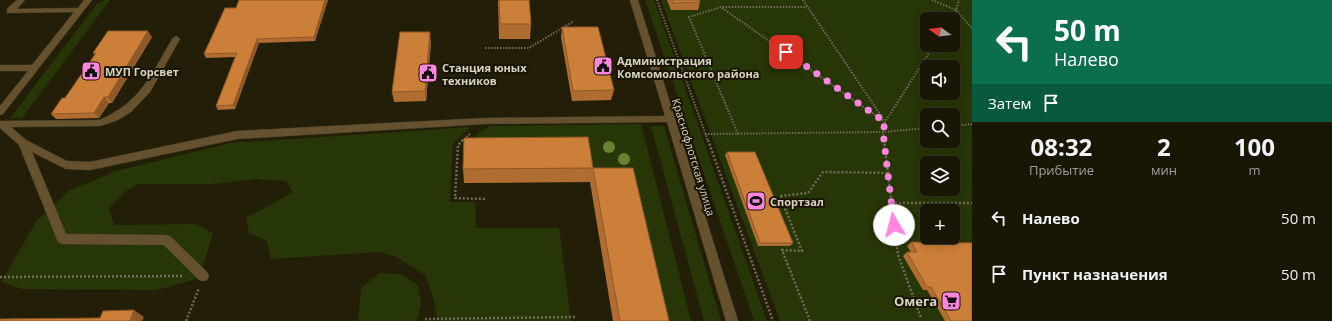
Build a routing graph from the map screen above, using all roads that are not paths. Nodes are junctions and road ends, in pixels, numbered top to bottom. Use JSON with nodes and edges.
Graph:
{"nodes":[{"id":1,"x":21,"y":0,"type":"edge"},
{"id":2,"x":88,"y":0,"type":"edge"},
{"id":3,"x":634,"y":0,"type":"edge"},
{"id":4,"x":81,"y":10,"type":"junction"},
{"id":5,"x":176,"y":39,"type":"dead end"},
{"id":6,"x":0,"y":68,"type":"edge"},
{"id":7,"x":35,"y":68,"type":"junction"},
{"id":8,"x":0,"y":112,"type":"edge"},
{"id":9,"x":670,"y":119,"type":"junction"},
{"id":10,"x":0,"y":124,"type":"edge"},
{"id":11,"x":23,"y":144,"type":"junction"},
{"id":12,"x":203,"y":276,"type":"road end"},
{"id":13,"x":732,"y":321,"type":"edge"}],
"edges":[{"from":1,"to":4,"type":"street"},
{"from":2,"to":4,"type":"street"},
{"from":3,"to":9,"type":"street","name":"Краснофлотская улица"},
{"from":4,"to":7,"type":"street"},
{"from":5,"to":10,"type":"street"},
{"from":6,"to":7,"type":"street"},
{"from":7,"to":8,"type":"street"},
{"from":9,"to":11,"type":"street"},
{"from":9,"to":13,"type":"street","name":"Краснофлотская улица"},
{"from":10,"to":11,"type":"street"},
{"from":11,"to":12,"type":"street"}]}
